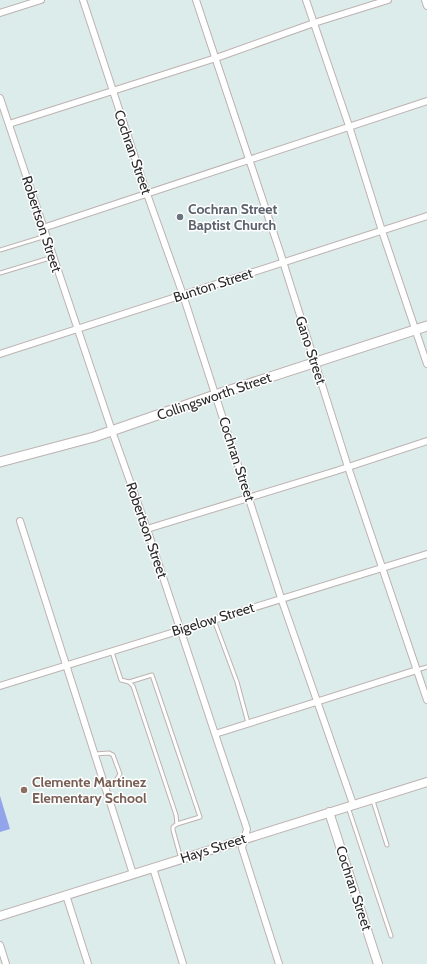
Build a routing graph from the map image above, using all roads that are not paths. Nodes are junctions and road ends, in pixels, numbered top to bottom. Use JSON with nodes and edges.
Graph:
{"nodes":[{"id":1,"x":41,"y":0,"type":"edge"},
{"id":2,"x":83,"y":0,"type":"edge"},
{"id":3,"x":196,"y":0,"type":"edge"},
{"id":4,"x":306,"y":0,"type":"edge"},
{"id":5,"x":388,"y":0,"type":"edge"},
{"id":6,"x":425,"y":0,"type":"edge"},
{"id":7,"x":427,"y":6,"type":"edge"},
{"id":8,"x":0,"y":13,"type":"edge"},
{"id":9,"x":314,"y":23,"type":"junction"},
{"id":10,"x":216,"y":58,"type":"junction"},
{"id":11,"x":112,"y":91,"type":"junction"},
{"id":12,"x":0,"y":98,"type":"edge"},
{"id":13,"x":427,"y":101,"type":"edge"},
{"id":14,"x":9,"y":124,"type":"junction"},
{"id":15,"x":349,"y":126,"type":"junction"},
{"id":16,"x":249,"y":160,"type":"junction"},
{"id":17,"x":147,"y":194,"type":"junction"},
{"id":18,"x":427,"y":216,"type":"edge"},
{"id":19,"x":43,"y":228,"type":"junction"},
{"id":20,"x":382,"y":231,"type":"junction"},
{"id":21,"x":46,"y":236,"type":"junction"},
{"id":22,"x":0,"y":250,"type":"edge"},
{"id":23,"x":53,"y":257,"type":"junction"},
{"id":24,"x":283,"y":262,"type":"junction"},
{"id":25,"x":0,"y":272,"type":"edge"},
{"id":26,"x":183,"y":295,"type":"junction"},
{"id":27,"x":427,"y":326,"type":"edge"},
{"id":28,"x":78,"y":330,"type":"junction"},
{"id":29,"x":415,"y":330,"type":"junction"},
{"id":30,"x":0,"y":354,"type":"edge"},
{"id":31,"x":315,"y":362,"type":"junction"},
{"id":32,"x":427,"y":364,"type":"edge"},
{"id":33,"x":215,"y":395,"type":"junction"},
{"id":34,"x":112,"y":431,"type":"junction"},
{"id":35,"x":427,"y":442,"type":"edge"},
{"id":36,"x":0,"y":462,"type":"edge"},
{"id":37,"x":348,"y":467,"type":"junction"},
{"id":38,"x":249,"y":497,"type":"junction"},
{"id":39,"x":20,"y":521,"type":"dead end"},
{"id":40,"x":147,"y":529,"type":"junction"},
{"id":41,"x":427,"y":554,"type":"edge"},
{"id":42,"x":383,"y":568,"type":"junction"},
{"id":43,"x":281,"y":598,"type":"junction"},
{"id":44,"x":214,"y":619,"type":"junction"},
{"id":45,"x":180,"y":629,"type":"junction"},
{"id":46,"x":112,"y":652,"type":"junction"},
{"id":47,"x":67,"y":666,"type":"junction"},
{"id":48,"x":427,"y":667,"type":"edge"},
{"id":49,"x":417,"y":670,"type":"junction"},
{"id":50,"x":129,"y":682,"type":"junction"},
{"id":51,"x":0,"y":686,"type":"edge"},
{"id":52,"x":427,"y":700,"type":"edge"},
{"id":53,"x":317,"y":702,"type":"junction"},
{"id":54,"x":248,"y":724,"type":"junction"},
{"id":55,"x":214,"y":734,"type":"junction"},
{"id":56,"x":95,"y":754,"type":"junction"},
{"id":57,"x":427,"y":782,"type":"edge"},
{"id":58,"x":106,"y":788,"type":"junction"},
{"id":59,"x":372,"y":798,"type":"junction"},
{"id":60,"x":350,"y":805,"type":"junction"},
{"id":61,"x":329,"y":812,"type":"junction"},
{"id":62,"x":177,"y":824,"type":"junction"},
{"id":63,"x":245,"y":838,"type":"junction"},
{"id":64,"x":388,"y":845,"type":"dead end"},
{"id":65,"x":181,"y":858,"type":"junction"},
{"id":66,"x":153,"y":868,"type":"junction"},
{"id":67,"x":132,"y":874,"type":"junction"},
{"id":68,"x":66,"y":895,"type":"junction"},
{"id":69,"x":0,"y":916,"type":"edge"},
{"id":70,"x":391,"y":936,"type":"dead end"},
{"id":71,"x":0,"y":945,"type":"edge"},
{"id":72,"x":6,"y":964,"type":"edge"},
{"id":73,"x":88,"y":964,"type":"edge"},
{"id":74,"x":183,"y":964,"type":"edge"},
{"id":75,"x":279,"y":964,"type":"edge"},
{"id":76,"x":378,"y":964,"type":"edge"}],
"edges":[{"from":1,"to":8,"type":"street"},
{"from":2,"to":11,"type":"street","name":"Cochran Street"},
{"from":3,"to":10,"type":"street","name":"Gano Street"},
{"from":4,"to":9,"type":"street"},
{"from":5,"to":9,"type":"street"},
{"from":6,"to":7,"type":"street"},
{"from":9,"to":10,"type":"street"},
{"from":9,"to":15,"type":"street"},
{"from":10,"to":11,"type":"street"},
{"from":10,"to":16,"type":"street","name":"Gano Street"},
{"from":11,"to":14,"type":"street"},
{"from":11,"to":17,"type":"street","name":"Cochran Street"},
{"from":12,"to":14,"type":"street","name":"Robertson Street"},
{"from":13,"to":15,"type":"street"},
{"from":14,"to":19,"type":"street","name":"Robertson Street"},
{"from":15,"to":16,"type":"street"},
{"from":15,"to":20,"type":"street"},
{"from":16,"to":17,"type":"street"},
{"from":16,"to":24,"type":"street","name":"Gano Street"},
{"from":17,"to":19,"type":"street"},
{"from":17,"to":26,"type":"street","name":"Cochran Street"},
{"from":18,"to":20,"type":"street","name":"Bunton Street"},
{"from":19,"to":21,"type":"street","name":"Robertson Street"},
{"from":20,"to":24,"type":"street","name":"Bunton Street"},
{"from":20,"to":29,"type":"street"},
{"from":21,"to":22,"type":"lane"},
{"from":21,"to":23,"type":"street","name":"Robertson Street"},
{"from":23,"to":25,"type":"lane"},
{"from":23,"to":28,"type":"street","name":"Robertson Street"},
{"from":24,"to":26,"type":"street","name":"Bunton Street"},
{"from":24,"to":31,"type":"street","name":"Gano Street"},
{"from":26,"to":28,"type":"street","name":"Bunton Street"},
{"from":26,"to":33,"type":"street","name":"Cochran Street"},
{"from":27,"to":29,"type":"main road","name":"Collingsworth Street"},
{"from":28,"to":30,"type":"street","name":"Bunton Street"},
{"from":28,"to":34,"type":"street","name":"Robertson Street"},
{"from":29,"to":31,"type":"main road","name":"Collingsworth Street"},
{"from":29,"to":32,"type":"street"},
{"from":31,"to":33,"type":"main road","name":"Collingsworth Street"},
{"from":31,"to":37,"type":"street","name":"Gano Street"},
{"from":33,"to":34,"type":"main road","name":"Collingsworth Street"},
{"from":33,"to":38,"type":"street","name":"Cochran Street"},
{"from":34,"to":36,"type":"main road","name":"Collingsworth Street"},
{"from":34,"to":40,"type":"street","name":"Robertson Street"},
{"from":35,"to":37,"type":"street"},
{"from":37,"to":38,"type":"street"},
{"from":37,"to":42,"type":"street","name":"Gano Street"},
{"from":38,"to":40,"type":"street"},
{"from":38,"to":43,"type":"street","name":"Cochran Street"},
{"from":39,"to":47,"type":"street"},
{"from":40,"to":45,"type":"street","name":"Robertson Street"},
{"from":41,"to":42,"type":"street","name":"Bigelow Street"},
{"from":42,"to":43,"type":"street","name":"Bigelow Street"},
{"from":42,"to":49,"type":"street","name":"Gano Street"},
{"from":43,"to":44,"type":"street","name":"Bigelow Street"},
{"from":43,"to":53,"type":"street","name":"Cochran Street"},
{"from":44,"to":45,"type":"street","name":"Bigelow Street"},
{"from":44,"to":54,"type":"lane"},
{"from":45,"to":46,"type":"street","name":"Bigelow Street"},
{"from":45,"to":55,"type":"street","name":"Robertson Street"},
{"from":46,"to":47,"type":"street","name":"Bigelow Street"},
{"from":46,"to":50,"type":"lane"},
{"from":47,"to":51,"type":"street","name":"Bigelow Street"},
{"from":47,"to":56,"type":"street"},
{"from":48,"to":49,"type":"lane"},
{"from":49,"to":52,"type":"street","name":"Gano Street"},
{"from":49,"to":53,"type":"street"},
{"from":50,"to":62,"type":"lane"},
{"from":50,"to":62,"type":"lane"},
{"from":53,"to":54,"type":"street"},
{"from":53,"to":60,"type":"street","name":"Cochran Street"},
{"from":54,"to":55,"type":"street"},
{"from":55,"to":63,"type":"street","name":"Robertson Street"},
{"from":56,"to":58,"type":"street"},
{"from":56,"to":58,"type":"lane"},
{"from":57,"to":59,"type":"street","name":"Hays Street"},
{"from":58,"to":67,"type":"street"},
{"from":59,"to":60,"type":"street","name":"Hays Street"},
{"from":59,"to":64,"type":"lane"},
{"from":60,"to":61,"type":"street","name":"Hays Street"},
{"from":60,"to":70,"type":"lane"},
{"from":61,"to":63,"type":"street","name":"Hays Street"},
{"from":61,"to":76,"type":"street","name":"Cochran Street"},
{"from":62,"to":65,"type":"lane"},
{"from":63,"to":65,"type":"street","name":"Hays Street"},
{"from":63,"to":75,"type":"street","name":"Robertson Street"},
{"from":65,"to":66,"type":"street","name":"Hays Street"},
{"from":66,"to":67,"type":"street","name":"Hays Street"},
{"from":66,"to":74,"type":"street"},
{"from":67,"to":68,"type":"street","name":"Hays Street"},
{"from":68,"to":69,"type":"street","name":"Hays Street"},
{"from":68,"to":73,"type":"street"},
{"from":71,"to":72,"type":"street"}]}
